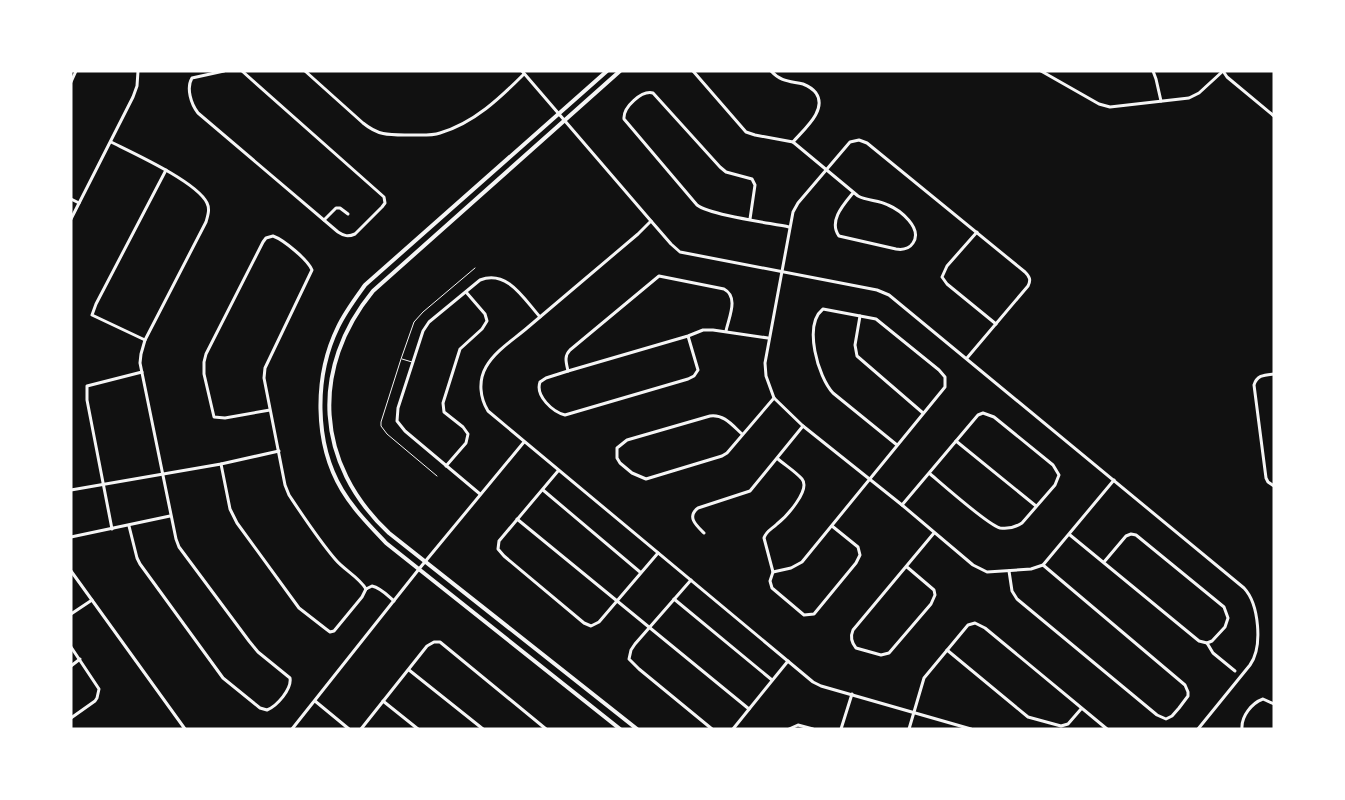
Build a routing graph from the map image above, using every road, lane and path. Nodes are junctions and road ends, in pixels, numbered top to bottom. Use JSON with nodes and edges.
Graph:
{"nodes":[{"id":1,"x":76,"y":71,"type":"edge"},
{"id":2,"x":138,"y":71,"type":"edge"},
{"id":3,"x":224,"y":71,"type":"edge"},
{"id":4,"x":242,"y":71,"type":"edge"},
{"id":5,"x":305,"y":71,"type":"edge"},
{"id":6,"x":607,"y":71,"type":"edge"},
{"id":7,"x":620,"y":71,"type":"edge"},
{"id":8,"x":693,"y":71,"type":"edge"},
{"id":9,"x":772,"y":71,"type":"edge"},
{"id":10,"x":1041,"y":71,"type":"edge"},
{"id":11,"x":1153,"y":71,"type":"edge"},
{"id":12,"x":1223,"y":71,"type":"edge"},
{"id":13,"x":523,"y":72,"type":"edge"},
{"id":14,"x":71,"y":82,"type":"edge"},
{"id":15,"x":1161,"y":101,"type":"junction"},
{"id":16,"x":559,"y":113,"type":"junction"},
{"id":17,"x":1274,"y":116,"type":"edge"},
{"id":18,"x":566,"y":120,"type":"junction"},
{"id":19,"x":111,"y":142,"type":"junction"},
{"id":20,"x":793,"y":142,"type":"junction"},
{"id":21,"x":827,"y":169,"type":"junction"},
{"id":22,"x":166,"y":170,"type":"junction"},
{"id":23,"x":854,"y":193,"type":"junction"},
{"id":24,"x":71,"y":199,"type":"edge"},
{"id":25,"x":79,"y":203,"type":"junction"},
{"id":26,"x":348,"y":214,"type":"dead end"},
{"id":27,"x":71,"y":219,"type":"edge"},
{"id":28,"x":750,"y":219,"type":"junction"},
{"id":29,"x":324,"y":220,"type":"junction"},
{"id":30,"x":651,"y":221,"type":"junction"},
{"id":31,"x":789,"y":227,"type":"junction"},
{"id":32,"x":977,"y":232,"type":"junction"},
{"id":33,"x":475,"y":268,"type":"dead end"},
{"id":34,"x":781,"y":272,"type":"junction"},
{"id":35,"x":466,"y":292,"type":"junction"},
{"id":36,"x":860,"y":316,"type":"junction"},
{"id":37,"x":540,"y":317,"type":"junction"},
{"id":38,"x":996,"y":324,"type":"junction"},
{"id":39,"x":726,"y":332,"type":"junction"},
{"id":40,"x":688,"y":336,"type":"junction"},
{"id":41,"x":768,"y":338,"type":"junction"},
{"id":42,"x":145,"y":340,"type":"junction"},
{"id":43,"x":968,"y":358,"type":"junction"},
{"id":44,"x":401,"y":359,"type":"junction"},
{"id":45,"x":413,"y":362,"type":"junction"},
{"id":46,"x":568,"y":371,"type":"junction"},
{"id":47,"x":142,"y":372,"type":"junction"},
{"id":48,"x":1274,"y":374,"type":"edge"},
{"id":49,"x":774,"y":398,"type":"junction"},
{"id":50,"x":270,"y":410,"type":"junction"},
{"id":51,"x":923,"y":413,"type":"junction"},
{"id":52,"x":803,"y":426,"type":"junction"},
{"id":53,"x":742,"y":434,"type":"junction"},
{"id":54,"x":956,"y":441,"type":"junction"},
{"id":55,"x":524,"y":442,"type":"junction"},
{"id":56,"x":897,"y":445,"type":"junction"},
{"id":57,"x":279,"y":451,"type":"junction"},
{"id":58,"x":778,"y":459,"type":"junction"},
{"id":59,"x":221,"y":464,"type":"junction"},
{"id":60,"x":446,"y":466,"type":"junction"},
{"id":61,"x":558,"y":471,"type":"junction"},
{"id":62,"x":163,"y":474,"type":"junction"},
{"id":63,"x":929,"y":474,"type":"junction"},
{"id":64,"x":437,"y":476,"type":"dead end"},
{"id":65,"x":871,"y":480,"type":"junction"},
{"id":66,"x":1114,"y":480,"type":"junction"},
{"id":67,"x":105,"y":485,"type":"junction"},
{"id":68,"x":1274,"y":486,"type":"edge"},
{"id":69,"x":71,"y":490,"type":"edge"},
{"id":70,"x":542,"y":490,"type":"junction"},
{"id":71,"x":480,"y":494,"type":"junction"},
{"id":72,"x":902,"y":505,"type":"junction"},
{"id":73,"x":1036,"y":506,"type":"junction"},
{"id":74,"x":170,"y":516,"type":"junction"},
{"id":75,"x":517,"y":519,"type":"junction"},
{"id":76,"x":129,"y":526,"type":"junction"},
{"id":77,"x":832,"y":526,"type":"junction"},
{"id":78,"x":112,"y":529,"type":"junction"},
{"id":79,"x":934,"y":533,"type":"junction"},
{"id":80,"x":704,"y":534,"type":"dead end"},
{"id":81,"x":1070,"y":534,"type":"junction"},
{"id":82,"x":71,"y":537,"type":"edge"},
{"id":83,"x":658,"y":553,"type":"junction"},
{"id":84,"x":426,"y":561,"type":"junction"},
{"id":85,"x":1104,"y":562,"type":"junction"},
{"id":86,"x":1043,"y":565,"type":"junction"},
{"id":87,"x":907,"y":567,"type":"junction"},
{"id":88,"x":419,"y":569,"type":"junction"},
{"id":89,"x":71,"y":571,"type":"edge"},
{"id":90,"x":1009,"y":571,"type":"junction"},
{"id":91,"x":640,"y":572,"type":"junction"},
{"id":92,"x":773,"y":572,"type":"junction"},
{"id":93,"x":691,"y":580,"type":"junction"},
{"id":94,"x":366,"y":590,"type":"junction"},
{"id":95,"x":674,"y":599,"type":"junction"},
{"id":96,"x":92,"y":600,"type":"junction"},
{"id":97,"x":617,"y":600,"type":"junction"},
{"id":98,"x":394,"y":601,"type":"junction"},
{"id":99,"x":71,"y":614,"type":"edge"},
{"id":100,"x":649,"y":628,"type":"junction"},
{"id":101,"x":1207,"y":643,"type":"junction"},
{"id":102,"x":71,"y":647,"type":"edge"},
{"id":103,"x":947,"y":650,"type":"junction"},
{"id":104,"x":80,"y":659,"type":"junction"},
{"id":105,"x":788,"y":661,"type":"junction"},
{"id":106,"x":71,"y":666,"type":"edge"},
{"id":107,"x":409,"y":670,"type":"junction"},
{"id":108,"x":1235,"y":671,"type":"dead end"},
{"id":109,"x":772,"y":680,"type":"junction"},
{"id":110,"x":852,"y":694,"type":"junction"},
{"id":111,"x":314,"y":701,"type":"junction"},
{"id":112,"x":383,"y":701,"type":"junction"},
{"id":113,"x":1274,"y":704,"type":"edge"},
{"id":114,"x":1081,"y":708,"type":"junction"},
{"id":115,"x":748,"y":709,"type":"junction"},
{"id":116,"x":913,"y":712,"type":"junction"},
{"id":117,"x":71,"y":718,"type":"edge"},
{"id":118,"x":185,"y":729,"type":"edge"},
{"id":119,"x":292,"y":729,"type":"edge"},
{"id":120,"x":349,"y":729,"type":"edge"},
{"id":121,"x":361,"y":729,"type":"edge"},
{"id":122,"x":418,"y":729,"type":"edge"},
{"id":123,"x":483,"y":729,"type":"edge"},
{"id":124,"x":546,"y":729,"type":"edge"},
{"id":125,"x":620,"y":729,"type":"edge"},
{"id":126,"x":637,"y":729,"type":"edge"},
{"id":127,"x":712,"y":729,"type":"edge"},
{"id":128,"x":733,"y":729,"type":"edge"},
{"id":129,"x":789,"y":729,"type":"edge"},
{"id":130,"x":812,"y":729,"type":"edge"},
{"id":131,"x":841,"y":729,"type":"edge"},
{"id":132,"x":909,"y":729,"type":"edge"},
{"id":133,"x":971,"y":729,"type":"edge"},
{"id":134,"x":1107,"y":729,"type":"edge"},
{"id":135,"x":1198,"y":729,"type":"edge"},
{"id":136,"x":1242,"y":729,"type":"edge"}],
"edges":[{"from":1,"to":14,"type":"street"},
{"from":2,"to":19,"type":"street"},
{"from":3,"to":29,"type":"street"},
{"from":4,"to":29,"type":"street"},
{"from":5,"to":13,"type":"street"},
{"from":6,"to":16,"type":"street"},
{"from":7,"to":18,"type":"street"},
{"from":8,"to":20,"type":"street"},
{"from":9,"to":20,"type":"street"},
{"from":10,"to":15,"type":"street"},
{"from":11,"to":15,"type":"street"},
{"from":12,"to":15,"type":"street"},
{"from":12,"to":17,"type":"street"},
{"from":13,"to":16,"type":"street"},
{"from":16,"to":18,"type":"street"},
{"from":16,"to":88,"type":"street"},
{"from":18,"to":30,"type":"street"},
{"from":18,"to":84,"type":"street"},
{"from":19,"to":22,"type":"street"},
{"from":19,"to":25,"type":"street"},
{"from":20,"to":21,"type":"street"},
{"from":21,"to":23,"type":"street"},
{"from":21,"to":31,"type":"street"},
{"from":21,"to":32,"type":"street"},
{"from":22,"to":42,"type":"street"},
{"from":22,"to":42,"type":"street"},
{"from":23,"to":23,"type":"street"},
{"from":24,"to":25,"type":"street"},
{"from":25,"to":27,"type":"street"},
{"from":26,"to":29,"type":"street"},
{"from":28,"to":28,"type":"street"},
{"from":28,"to":31,"type":"street"},
{"from":30,"to":34,"type":"street"},
{"from":30,"to":37,"type":"street"},
{"from":31,"to":34,"type":"street"},
{"from":32,"to":38,"type":"street"},
{"from":32,"to":38,"type":"street"},
{"from":33,"to":44,"type":"lane"},
{"from":34,"to":41,"type":"street"},
{"from":34,"to":43,"type":"street"},
{"from":35,"to":37,"type":"street"},
{"from":35,"to":45,"type":"street"},
{"from":35,"to":60,"type":"street"},
{"from":36,"to":51,"type":"street"},
{"from":36,"to":51,"type":"street"},
{"from":36,"to":56,"type":"street"},
{"from":37,"to":55,"type":"street"},
{"from":38,"to":43,"type":"street"},
{"from":39,"to":40,"type":"street"},
{"from":39,"to":41,"type":"street"},
{"from":39,"to":46,"type":"street"},
{"from":40,"to":46,"type":"street"},
{"from":40,"to":46,"type":"street"},
{"from":41,"to":49,"type":"street"},
{"from":42,"to":47,"type":"street"},
{"from":43,"to":66,"type":"street"},
{"from":44,"to":45,"type":"lane"},
{"from":44,"to":64,"type":"lane"},
{"from":45,"to":60,"type":"street"},
{"from":47,"to":62,"type":"street"},
{"from":47,"to":67,"type":"street"},
{"from":48,"to":68,"type":"street"},
{"from":49,"to":52,"type":"street"},
{"from":49,"to":53,"type":"street"},
{"from":50,"to":50,"type":"street"},
{"from":50,"to":57,"type":"street"},
{"from":51,"to":56,"type":"street"},
{"from":52,"to":58,"type":"street"},
{"from":52,"to":65,"type":"street"},
{"from":53,"to":53,"type":"street"},
{"from":54,"to":63,"type":"street"},
{"from":54,"to":73,"type":"street"},
{"from":54,"to":73,"type":"street"},
{"from":55,"to":61,"type":"street"},
{"from":55,"to":71,"type":"street"},
{"from":56,"to":65,"type":"street"},
{"from":57,"to":59,"type":"street"},
{"from":57,"to":94,"type":"street"},
{"from":58,"to":80,"type":"street"},
{"from":58,"to":92,"type":"street"},
{"from":59,"to":62,"type":"street"},
{"from":59,"to":94,"type":"street"},
{"from":60,"to":71,"type":"street"},
{"from":61,"to":70,"type":"street"},
{"from":61,"to":83,"type":"street"},
{"from":62,"to":67,"type":"street"},
{"from":62,"to":74,"type":"street"},
{"from":63,"to":72,"type":"street"},
{"from":63,"to":73,"type":"street"},
{"from":65,"to":72,"type":"street"},
{"from":65,"to":77,"type":"street"},
{"from":66,"to":81,"type":"street"},
{"from":66,"to":135,"type":"street"},
{"from":67,"to":69,"type":"street"},
{"from":67,"to":78,"type":"street"},
{"from":70,"to":75,"type":"street"},
{"from":70,"to":91,"type":"street"},
{"from":71,"to":84,"type":"street"},
{"from":72,"to":79,"type":"street"},
{"from":74,"to":76,"type":"street"},
{"from":74,"to":76,"type":"street"},
{"from":75,"to":97,"type":"street"},
{"from":75,"to":97,"type":"street"},
{"from":76,"to":78,"type":"street"},
{"from":77,"to":92,"type":"street"},
{"from":77,"to":92,"type":"street"},
{"from":78,"to":82,"type":"street"},
{"from":79,"to":87,"type":"street"},
{"from":79,"to":90,"type":"street"},
{"from":81,"to":85,"type":"street"},
{"from":81,"to":86,"type":"street"},
{"from":83,"to":91,"type":"street"},
{"from":83,"to":93,"type":"street"},
{"from":84,"to":88,"type":"street"},
{"from":84,"to":126,"type":"street"},
{"from":85,"to":101,"type":"street"},
{"from":85,"to":101,"type":"street"},
{"from":86,"to":90,"type":"street"},
{"from":86,"to":90,"type":"street"},
{"from":87,"to":87,"type":"street"},
{"from":88,"to":98,"type":"street"},
{"from":88,"to":125,"type":"street"},
{"from":89,"to":96,"type":"street"},
{"from":91,"to":97,"type":"street"},
{"from":93,"to":95,"type":"street"},
{"from":93,"to":105,"type":"street"},
{"from":94,"to":98,"type":"street"},
{"from":95,"to":100,"type":"street"},
{"from":95,"to":109,"type":"street"},
{"from":96,"to":99,"type":"street"},
{"from":96,"to":118,"type":"street"},
{"from":97,"to":100,"type":"street"},
{"from":98,"to":111,"type":"street"},
{"from":100,"to":115,"type":"street"},
{"from":100,"to":127,"type":"street"},
{"from":101,"to":108,"type":"street"},
{"from":102,"to":104,"type":"street"},
{"from":103,"to":114,"type":"street"},
{"from":103,"to":114,"type":"street"},
{"from":103,"to":116,"type":"street"},
{"from":104,"to":106,"type":"street"},
{"from":104,"to":117,"type":"street"},
{"from":105,"to":109,"type":"street"},
{"from":105,"to":110,"type":"street"},
{"from":107,"to":112,"type":"street"},
{"from":107,"to":123,"type":"street"},
{"from":107,"to":124,"type":"street"},
{"from":109,"to":115,"type":"street"},
{"from":110,"to":116,"type":"street"},
{"from":110,"to":131,"type":"street"},
{"from":111,"to":119,"type":"street"},
{"from":111,"to":120,"type":"street"},
{"from":112,"to":121,"type":"street"},
{"from":112,"to":122,"type":"street"},
{"from":113,"to":136,"type":"street"},
{"from":114,"to":134,"type":"street"},
{"from":115,"to":128,"type":"street"},
{"from":116,"to":132,"type":"street"},
{"from":116,"to":133,"type":"street"},
{"from":129,"to":130,"type":"street"}]}
